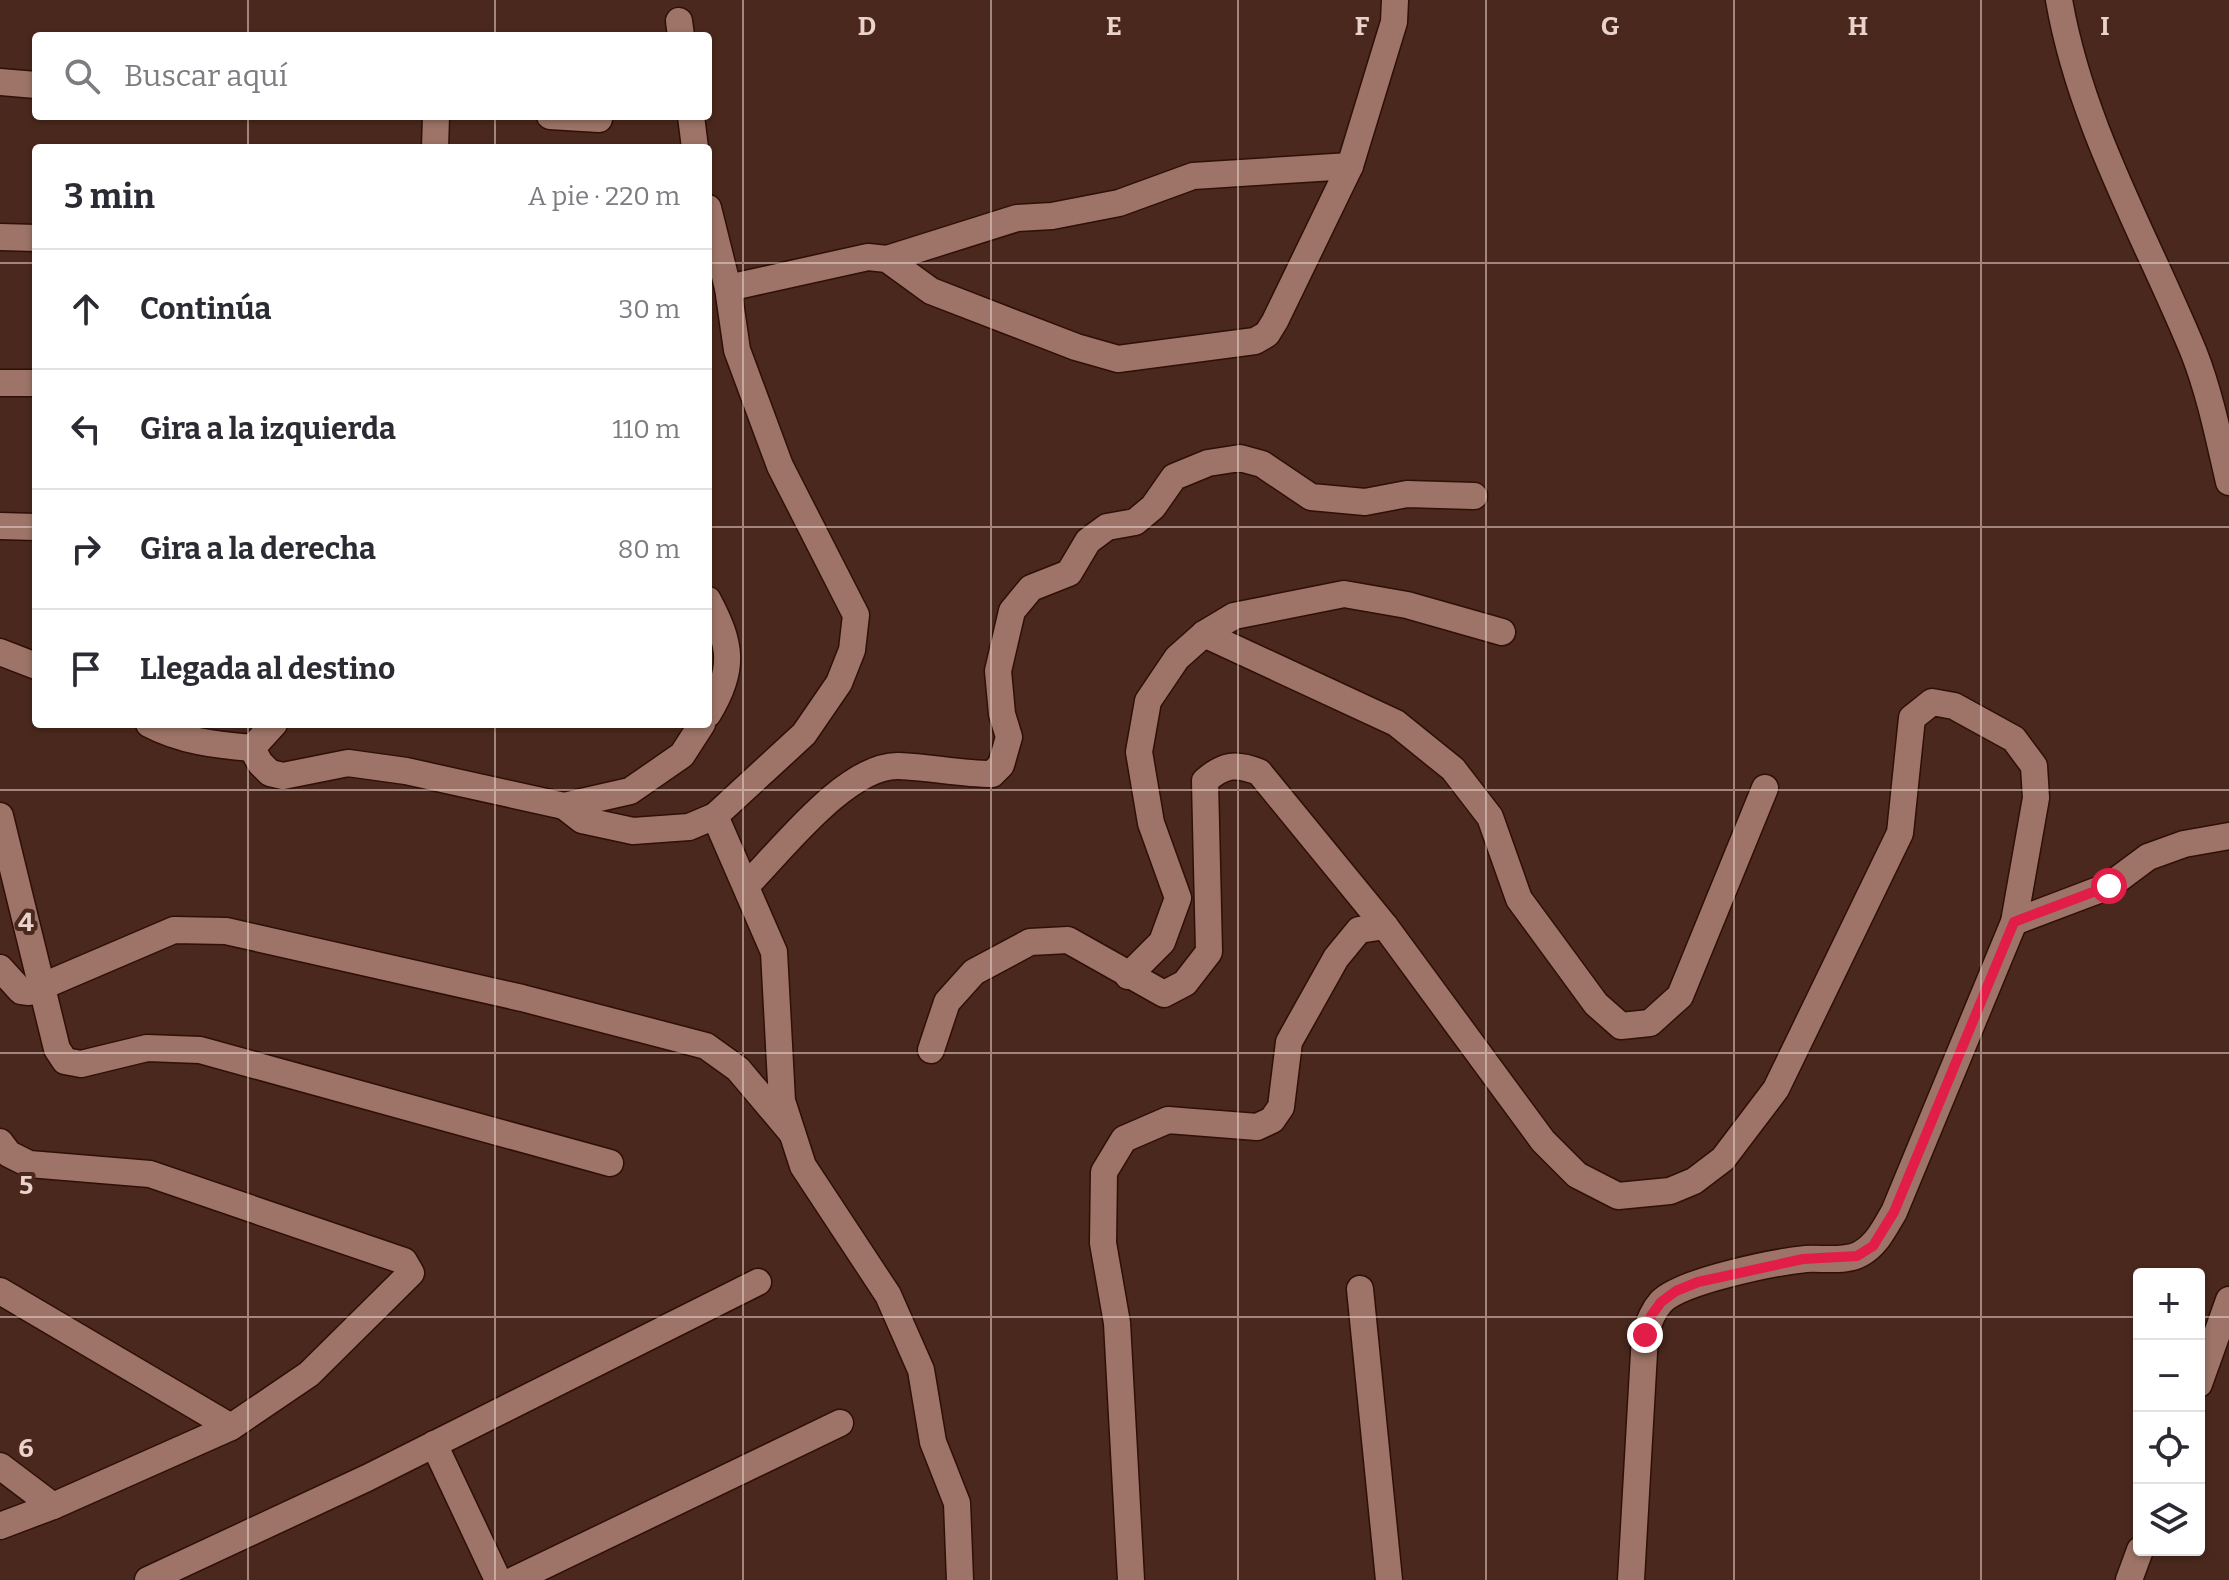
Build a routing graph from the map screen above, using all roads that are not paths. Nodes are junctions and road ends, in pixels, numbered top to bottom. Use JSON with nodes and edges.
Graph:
{"nodes":[{"id":1,"x":1395,"y":0,"type":"edge"},
{"id":2,"x":2059,"y":0,"type":"edge"},
{"id":3,"x":0,"y":82,"type":"edge"},
{"id":4,"x":32,"y":85,"type":"edge"},
{"id":5,"x":436,"y":120,"type":"edge"},
{"id":6,"x":692,"y":120,"type":"edge"},
{"id":7,"x":435,"y":144,"type":"edge"},
{"id":8,"x":694,"y":144,"type":"edge"},
{"id":9,"x":1350,"y":166,"type":"junction"},
{"id":10,"x":712,"y":224,"type":"edge"},
{"id":11,"x":0,"y":237,"type":"edge"},
{"id":12,"x":32,"y":238,"type":"edge"},
{"id":13,"x":887,"y":259,"type":"junction"},
{"id":14,"x":728,"y":288,"type":"junction"},
{"id":15,"x":0,"y":383,"type":"edge"},
{"id":16,"x":32,"y":383,"type":"edge"},
{"id":17,"x":2224,"y":431,"type":"edge"},
{"id":18,"x":2229,"y":482,"type":"edge"},
{"id":19,"x":1474,"y":496,"type":"dead end"},
{"id":20,"x":0,"y":526,"type":"edge"},
{"id":21,"x":32,"y":527,"type":"edge"},
{"id":22,"x":712,"y":607,"type":"edge"},
{"id":23,"x":1502,"y":632,"type":"dead end"},
{"id":24,"x":1204,"y":634,"type":"junction"},
{"id":25,"x":0,"y":652,"type":"edge"},
{"id":26,"x":32,"y":664,"type":"edge"},
{"id":27,"x":712,"y":708,"type":"edge"},
{"id":28,"x":156,"y":728,"type":"edge"},
{"id":29,"x":270,"y":728,"type":"edge"},
{"id":30,"x":699,"y":728,"type":"edge"},
{"id":31,"x":252,"y":748,"type":"junction"},
{"id":32,"x":1765,"y":788,"type":"dead end"},
{"id":33,"x":564,"y":806,"type":"junction"},
{"id":34,"x":0,"y":816,"type":"edge"},
{"id":35,"x":715,"y":816,"type":"junction"},
{"id":36,"x":2229,"y":836,"type":"edge"},
{"id":37,"x":746,"y":886,"type":"junction"},
{"id":38,"x":2014,"y":922,"type":"junction"},
{"id":39,"x":1385,"y":926,"type":"junction"},
{"id":40,"x":0,"y":968,"type":"edge"},
{"id":41,"x":1128,"y":976,"type":"junction"},
{"id":42,"x":41,"y":985,"type":"junction"},
{"id":43,"x":931,"y":1050,"type":"dead end"},
{"id":44,"x":792,"y":1133,"type":"junction"},
{"id":45,"x":0,"y":1142,"type":"edge"},
{"id":46,"x":610,"y":1163,"type":"dead end"},
{"id":47,"x":758,"y":1282,"type":"dead end"},
{"id":48,"x":1360,"y":1289,"type":"dead end"},
{"id":49,"x":0,"y":1291,"type":"edge"},
{"id":50,"x":2229,"y":1300,"type":"edge"},
{"id":51,"x":2205,"y":1367,"type":"edge"},
{"id":52,"x":840,"y":1423,"type":"dead end"},
{"id":53,"x":231,"y":1427,"type":"junction"},
{"id":54,"x":434,"y":1444,"type":"junction"},
{"id":55,"x":0,"y":1466,"type":"edge"},
{"id":56,"x":53,"y":1506,"type":"junction"},
{"id":57,"x":0,"y":1526,"type":"edge"},
{"id":58,"x":2138,"y":1556,"type":"edge"},
{"id":59,"x":148,"y":1580,"type":"edge"},
{"id":60,"x":498,"y":1580,"type":"edge"},
{"id":61,"x":514,"y":1580,"type":"edge"},
{"id":62,"x":960,"y":1580,"type":"edge"},
{"id":63,"x":1131,"y":1580,"type":"edge"},
{"id":64,"x":1389,"y":1580,"type":"edge"},
{"id":65,"x":1631,"y":1580,"type":"edge"},
{"id":66,"x":2129,"y":1580,"type":"edge"}],
"edges":[{"from":1,"to":9,"type":"street"},
{"from":2,"to":17,"type":"street"},
{"from":3,"to":4,"type":"street"},
{"from":5,"to":7,"type":"street"},
{"from":6,"to":8,"type":"street"},
{"from":9,"to":13,"type":"street"},
{"from":9,"to":13,"type":"street"},
{"from":10,"to":14,"type":"street"},
{"from":11,"to":12,"type":"street"},
{"from":13,"to":14,"type":"street"},
{"from":14,"to":35,"type":"street"},
{"from":15,"to":16,"type":"street"},
{"from":17,"to":18,"type":"street"},
{"from":19,"to":37,"type":"street"},
{"from":20,"to":21,"type":"street"},
{"from":22,"to":27,"type":"street"},
{"from":23,"to":24,"type":"street"},
{"from":24,"to":32,"type":"street"},
{"from":24,"to":41,"type":"street"},
{"from":25,"to":26,"type":"street"},
{"from":28,"to":31,"type":"street"},
{"from":29,"to":31,"type":"street"},
{"from":30,"to":33,"type":"street"},
{"from":31,"to":33,"type":"street"},
{"from":33,"to":35,"type":"street"},
{"from":34,"to":42,"type":"street"},
{"from":35,"to":37,"type":"street"},
{"from":36,"to":38,"type":"street"},
{"from":37,"to":44,"type":"street"},
{"from":38,"to":39,"type":"street"},
{"from":38,"to":65,"type":"street"},
{"from":39,"to":41,"type":"street"},
{"from":39,"to":63,"type":"street"},
{"from":40,"to":42,"type":"street"},
{"from":41,"to":43,"type":"street"},
{"from":42,"to":44,"type":"street"},
{"from":42,"to":46,"type":"street"},
{"from":44,"to":62,"type":"street"},
{"from":45,"to":53,"type":"street"},
{"from":47,"to":54,"type":"street"},
{"from":48,"to":64,"type":"street"},
{"from":49,"to":53,"type":"street"},
{"from":50,"to":51,"type":"street"},
{"from":52,"to":61,"type":"street"},
{"from":53,"to":56,"type":"street"},
{"from":54,"to":59,"type":"street"},
{"from":54,"to":60,"type":"street"},
{"from":55,"to":56,"type":"street"},
{"from":56,"to":57,"type":"street"},
{"from":58,"to":66,"type":"street"}]}
